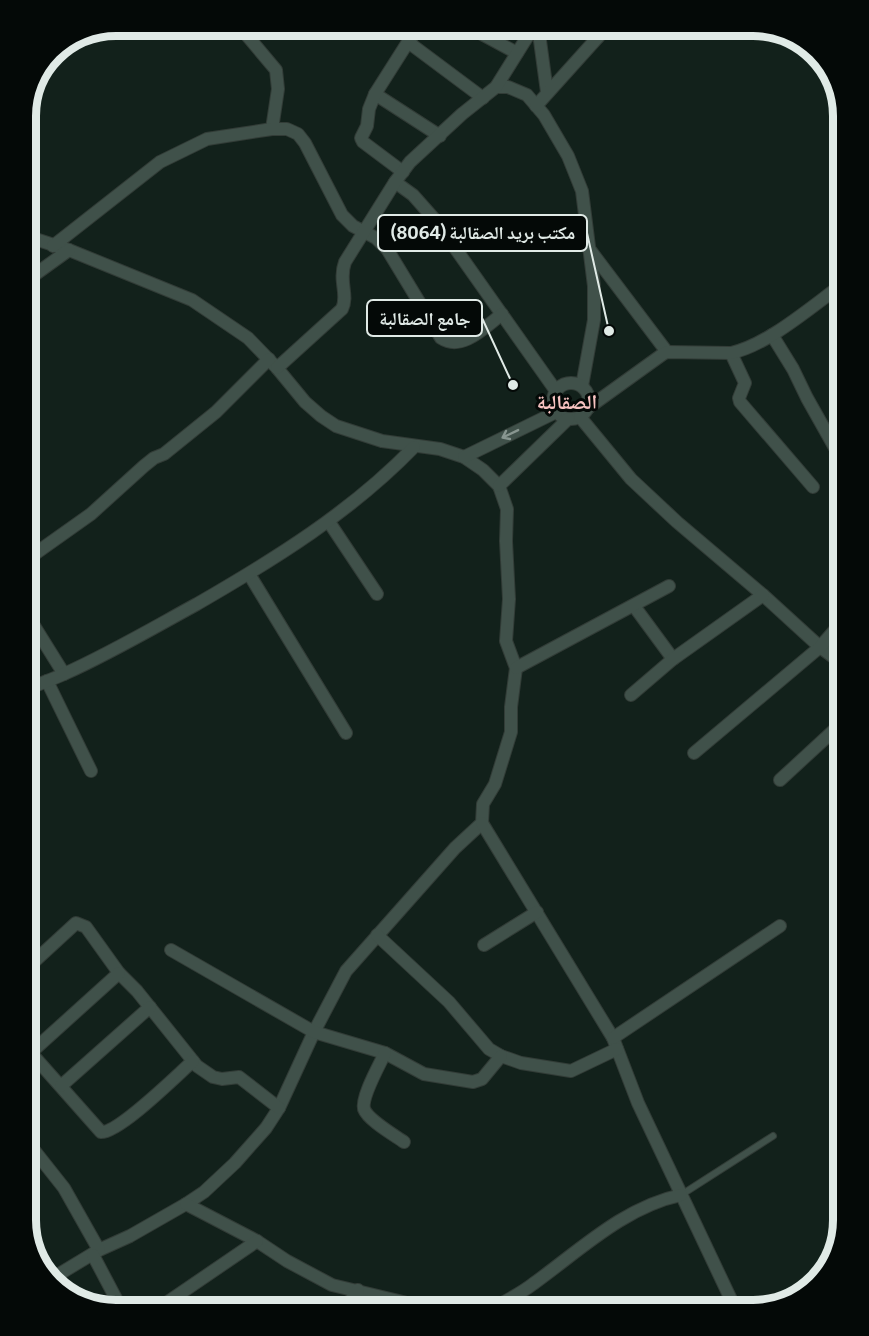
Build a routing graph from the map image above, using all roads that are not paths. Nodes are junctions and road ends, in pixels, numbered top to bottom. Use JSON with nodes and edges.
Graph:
{"nodes":[{"id":1,"x":247,"y":36,"type":"edge"},
{"id":2,"x":412,"y":36,"type":"edge"},
{"id":3,"x":486,"y":36,"type":"edge"},
{"id":4,"x":528,"y":36,"type":"edge"},
{"id":5,"x":539,"y":36,"type":"edge"},
{"id":6,"x":598,"y":37,"type":"edge"},
{"id":7,"x":408,"y":42,"type":"junction"},
{"id":8,"x":517,"y":53,"type":"junction"},
{"id":9,"x":496,"y":87,"type":"junction"},
{"id":10,"x":547,"y":92,"type":"junction"},
{"id":11,"x":375,"y":94,"type":"junction"},
{"id":12,"x":483,"y":98,"type":"junction"},
{"id":13,"x":536,"y":106,"type":"junction"},
{"id":14,"x":272,"y":129,"type":"junction"},
{"id":15,"x":440,"y":136,"type":"junction"},
{"id":16,"x":399,"y":177,"type":"junction"},
{"id":17,"x":364,"y":231,"type":"junction"},
{"id":18,"x":36,"y":240,"type":"edge"},
{"id":19,"x":53,"y":246,"type":"junction"},
{"id":20,"x":590,"y":249,"type":"junction"},
{"id":21,"x":69,"y":250,"type":"junction"},
{"id":22,"x":36,"y":274,"type":"edge"},
{"id":23,"x":833,"y":291,"type":"edge"},
{"id":24,"x":502,"y":314,"type":"junction"},
{"id":25,"x":771,"y":335,"type":"junction"},
{"id":26,"x":667,"y":352,"type":"junction"},
{"id":27,"x":731,"y":352,"type":"junction"},
{"id":28,"x":273,"y":363,"type":"junction"},
{"id":29,"x":582,"y":386,"type":"junction"},
{"id":30,"x":556,"y":391,"type":"junction"},
{"id":31,"x":556,"y":412,"type":"junction"},
{"id":32,"x":579,"y":415,"type":"junction"},
{"id":33,"x":833,"y":444,"type":"edge"},
{"id":34,"x":414,"y":447,"type":"junction"},
{"id":35,"x":464,"y":457,"type":"junction"},
{"id":36,"x":499,"y":486,"type":"junction"},
{"id":37,"x":813,"y":488,"type":"dead end"},
{"id":38,"x":328,"y":522,"type":"junction"},
{"id":39,"x":36,"y":547,"type":"edge"},
{"id":40,"x":249,"y":574,"type":"junction"},
{"id":41,"x":669,"y":586,"type":"dead end"},
{"id":42,"x":377,"y":594,"type":"dead end"},
{"id":43,"x":763,"y":595,"type":"junction"},
{"id":44,"x":634,"y":606,"type":"junction"},
{"id":45,"x":36,"y":629,"type":"edge"},
{"id":46,"x":833,"y":632,"type":"edge"},
{"id":47,"x":820,"y":647,"type":"junction"},
{"id":48,"x":833,"y":657,"type":"edge"},
{"id":49,"x":673,"y":659,"type":"junction"},
{"id":50,"x":516,"y":668,"type":"junction"},
{"id":51,"x":64,"y":674,"type":"junction"},
{"id":52,"x":47,"y":681,"type":"junction"},
{"id":53,"x":36,"y":686,"type":"edge"},
{"id":54,"x":631,"y":695,"type":"dead end"},
{"id":55,"x":833,"y":731,"type":"edge"},
{"id":56,"x":346,"y":733,"type":"dead end"},
{"id":57,"x":694,"y":753,"type":"dead end"},
{"id":58,"x":91,"y":771,"type":"dead end"},
{"id":59,"x":780,"y":780,"type":"dead end"},
{"id":60,"x":482,"y":823,"type":"junction"},
{"id":61,"x":537,"y":912,"type":"junction"},
{"id":62,"x":780,"y":926,"type":"dead end"},
{"id":63,"x":377,"y":935,"type":"junction"},
{"id":64,"x":484,"y":945,"type":"dead end"},
{"id":65,"x":171,"y":950,"type":"dead end"},
{"id":66,"x":36,"y":960,"type":"edge"},
{"id":67,"x":119,"y":973,"type":"junction"},
{"id":68,"x":150,"y":1007,"type":"junction"},
{"id":69,"x":314,"y":1032,"type":"junction"},
{"id":70,"x":615,"y":1044,"type":"junction"},
{"id":71,"x":36,"y":1049,"type":"edge"},
{"id":72,"x":385,"y":1053,"type":"junction"},
{"id":73,"x":501,"y":1056,"type":"junction"},
{"id":74,"x":193,"y":1061,"type":"junction"},
{"id":75,"x":36,"y":1063,"type":"edge"},
{"id":76,"x":61,"y":1086,"type":"junction"},
{"id":77,"x":279,"y":1108,"type":"junction"},
{"id":78,"x":773,"y":1136,"type":"dead end"},
{"id":79,"x":404,"y":1142,"type":"dead end"},
{"id":80,"x":36,"y":1153,"type":"edge"},
{"id":81,"x":681,"y":1195,"type":"junction"},
{"id":82,"x":186,"y":1204,"type":"junction"},
{"id":83,"x":257,"y":1241,"type":"junction"},
{"id":84,"x":96,"y":1253,"type":"junction"},
{"id":85,"x":57,"y":1275,"type":"edge"},
{"id":86,"x":358,"y":1290,"type":"junction"},
{"id":87,"x":117,"y":1300,"type":"edge"},
{"id":88,"x":171,"y":1300,"type":"edge"},
{"id":89,"x":351,"y":1300,"type":"edge"},
{"id":90,"x":396,"y":1300,"type":"edge"},
{"id":91,"x":507,"y":1300,"type":"edge"},
{"id":92,"x":731,"y":1300,"type":"edge"}],
"edges":[{"from":1,"to":14,"type":"street"},
{"from":2,"to":7,"type":"street"},
{"from":3,"to":8,"type":"street"},
{"from":4,"to":8,"type":"street"},
{"from":5,"to":10,"type":"street"},
{"from":6,"to":10,"type":"street"},
{"from":7,"to":11,"type":"street"},
{"from":7,"to":12,"type":"street"},
{"from":8,"to":9,"type":"street"},
{"from":9,"to":12,"type":"street"},
{"from":9,"to":13,"type":"street"},
{"from":10,"to":13,"type":"street"},
{"from":11,"to":15,"type":"street"},
{"from":11,"to":16,"type":"street"},
{"from":12,"to":15,"type":"street"},
{"from":13,"to":20,"type":"street"},
{"from":14,"to":17,"type":"street"},
{"from":14,"to":19,"type":"street"},
{"from":15,"to":16,"type":"street"},
{"from":16,"to":17,"type":"street"},
{"from":16,"to":24,"type":"street"},
{"from":17,"to":24,"type":"street"},
{"from":17,"to":28,"type":"street"},
{"from":18,"to":19,"type":"street"},
{"from":19,"to":21,"type":"street"},
{"from":20,"to":26,"type":"street"},
{"from":20,"to":29,"type":"street"},
{"from":21,"to":22,"type":"street"},
{"from":21,"to":28,"type":"street"},
{"from":23,"to":25,"type":"street"},
{"from":24,"to":30,"type":"street"},
{"from":25,"to":27,"type":"street"},
{"from":25,"to":33,"type":"street"},
{"from":26,"to":27,"type":"street"},
{"from":26,"to":32,"type":"street"},
{"from":27,"to":37,"type":"street"},
{"from":28,"to":34,"type":"street"},
{"from":28,"to":39,"type":"street"},
{"from":29,"to":30,"type":"street"},
{"from":29,"to":32,"type":"street"},
{"from":30,"to":31,"type":"street"},
{"from":31,"to":32,"type":"street"},
{"from":31,"to":35,"type":"street","one_way":true},
{"from":32,"to":36,"type":"street"},
{"from":32,"to":43,"type":"street"},
{"from":34,"to":35,"type":"street"},
{"from":34,"to":38,"type":"street"},
{"from":35,"to":36,"type":"street"},
{"from":36,"to":50,"type":"street"},
{"from":38,"to":40,"type":"street"},
{"from":38,"to":42,"type":"street"},
{"from":40,"to":51,"type":"street"},
{"from":40,"to":56,"type":"street"},
{"from":41,"to":44,"type":"street"},
{"from":43,"to":47,"type":"street"},
{"from":43,"to":49,"type":"street"},
{"from":44,"to":49,"type":"street"},
{"from":44,"to":50,"type":"street"},
{"from":45,"to":51,"type":"street"},
{"from":46,"to":47,"type":"street"},
{"from":47,"to":48,"type":"street"},
{"from":47,"to":57,"type":"street"},
{"from":49,"to":54,"type":"street"},
{"from":50,"to":60,"type":"street"},
{"from":51,"to":52,"type":"street"},
{"from":52,"to":53,"type":"street"},
{"from":52,"to":58,"type":"street"},
{"from":55,"to":59,"type":"street"},
{"from":60,"to":61,"type":"street"},
{"from":60,"to":63,"type":"street"},
{"from":61,"to":64,"type":"street"},
{"from":61,"to":70,"type":"street"},
{"from":62,"to":70,"type":"street"},
{"from":63,"to":69,"type":"street"},
{"from":63,"to":73,"type":"street"},
{"from":65,"to":69,"type":"street"},
{"from":66,"to":67,"type":"street"},
{"from":67,"to":68,"type":"street"},
{"from":67,"to":71,"type":"street"},
{"from":68,"to":74,"type":"street"},
{"from":68,"to":76,"type":"street"},
{"from":69,"to":72,"type":"street"},
{"from":69,"to":77,"type":"street"},
{"from":70,"to":73,"type":"street"},
{"from":70,"to":81,"type":"street"},
{"from":72,"to":73,"type":"street"},
{"from":72,"to":79,"type":"street"},
{"from":74,"to":76,"type":"street"},
{"from":74,"to":77,"type":"street"},
{"from":75,"to":76,"type":"street"},
{"from":77,"to":82,"type":"street"},
{"from":78,"to":81,"type":"lane"},
{"from":80,"to":84,"type":"street"},
{"from":81,"to":91,"type":"street"},
{"from":81,"to":92,"type":"street"},
{"from":82,"to":83,"type":"street"},
{"from":82,"to":84,"type":"street"},
{"from":83,"to":86,"type":"street"},
{"from":83,"to":88,"type":"street"},
{"from":84,"to":85,"type":"street"},
{"from":84,"to":87,"type":"street"},
{"from":86,"to":89,"type":"street"},
{"from":86,"to":90,"type":"street"}]}
